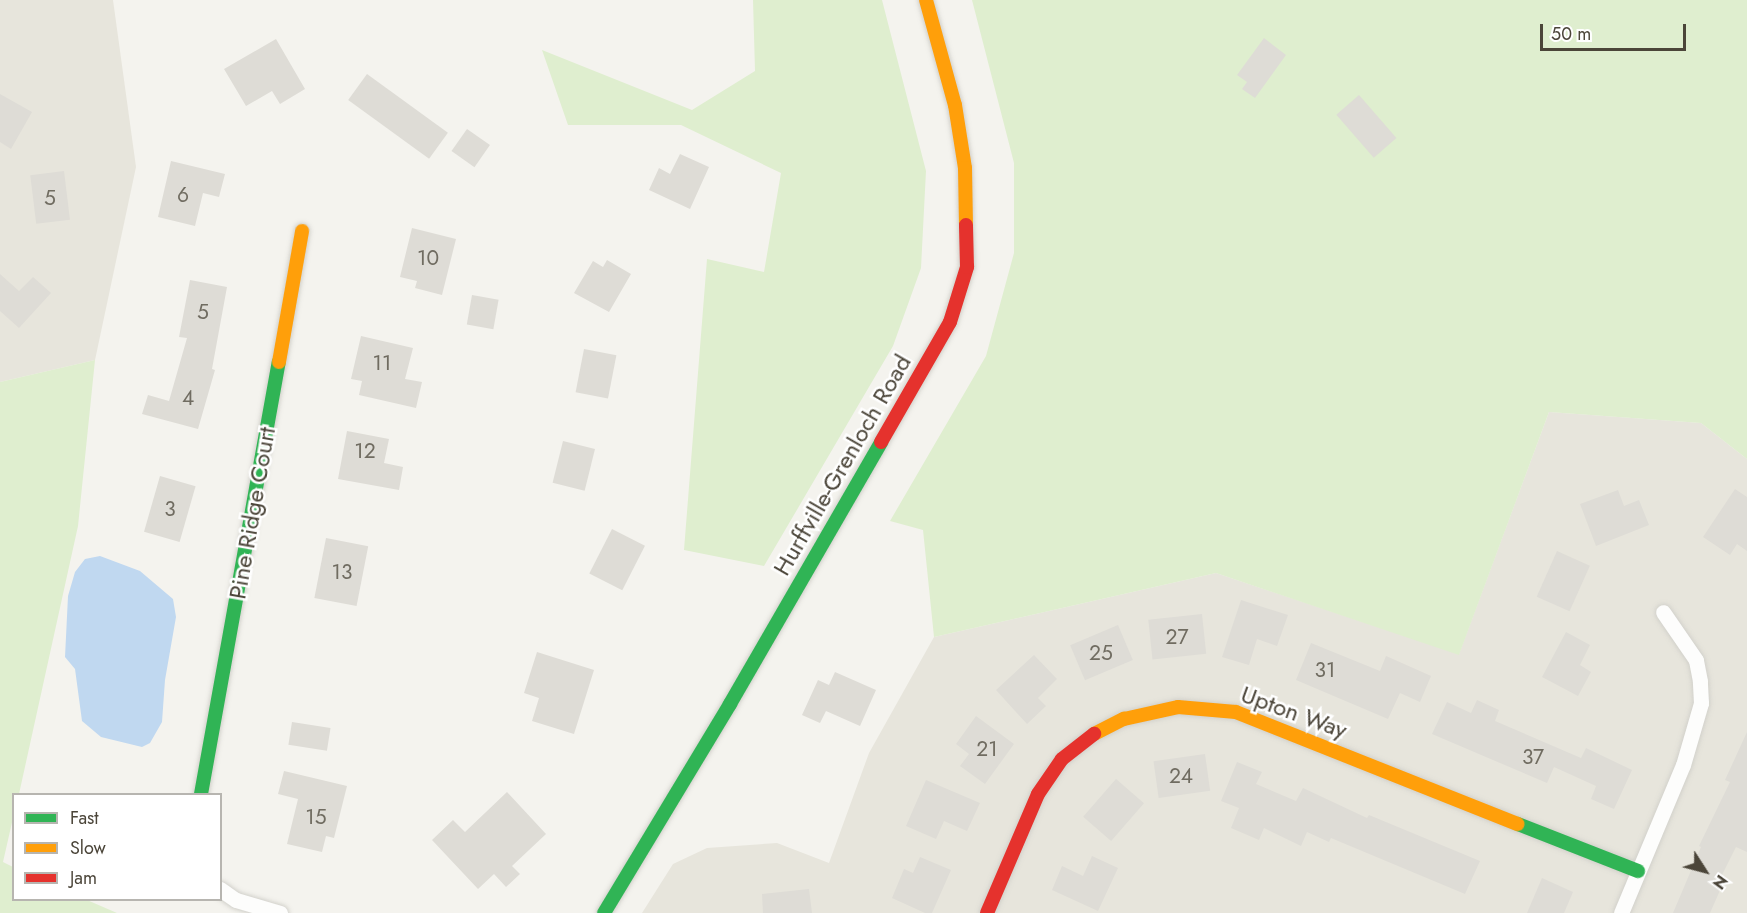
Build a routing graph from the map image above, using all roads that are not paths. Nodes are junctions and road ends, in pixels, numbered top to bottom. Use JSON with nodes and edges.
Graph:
{"nodes":[{"id":1,"x":926,"y":0,"type":"edge"},
{"id":2,"x":302,"y":231,"type":"dead end"},
{"id":3,"x":1663,"y":612,"type":"dead end"},
{"id":4,"x":201,"y":793,"type":"edge"},
{"id":5,"x":1638,"y":871,"type":"junction"},
{"id":6,"x":222,"y":890,"type":"edge"},
{"id":7,"x":280,"y":913,"type":"edge"},
{"id":8,"x":604,"y":913,"type":"edge"},
{"id":9,"x":987,"y":913,"type":"edge"},
{"id":10,"x":1621,"y":913,"type":"edge"}],
"edges":[{"from":1,"to":8,"type":"street","name":"Hurffville-Grenloch Road"},
{"from":2,"to":4,"type":"street","name":"Pine Ridge Court"},
{"from":3,"to":5,"type":"street"},
{"from":5,"to":9,"type":"street","name":"Upton Way"},
{"from":5,"to":10,"type":"street"},
{"from":6,"to":7,"type":"street"}]}
